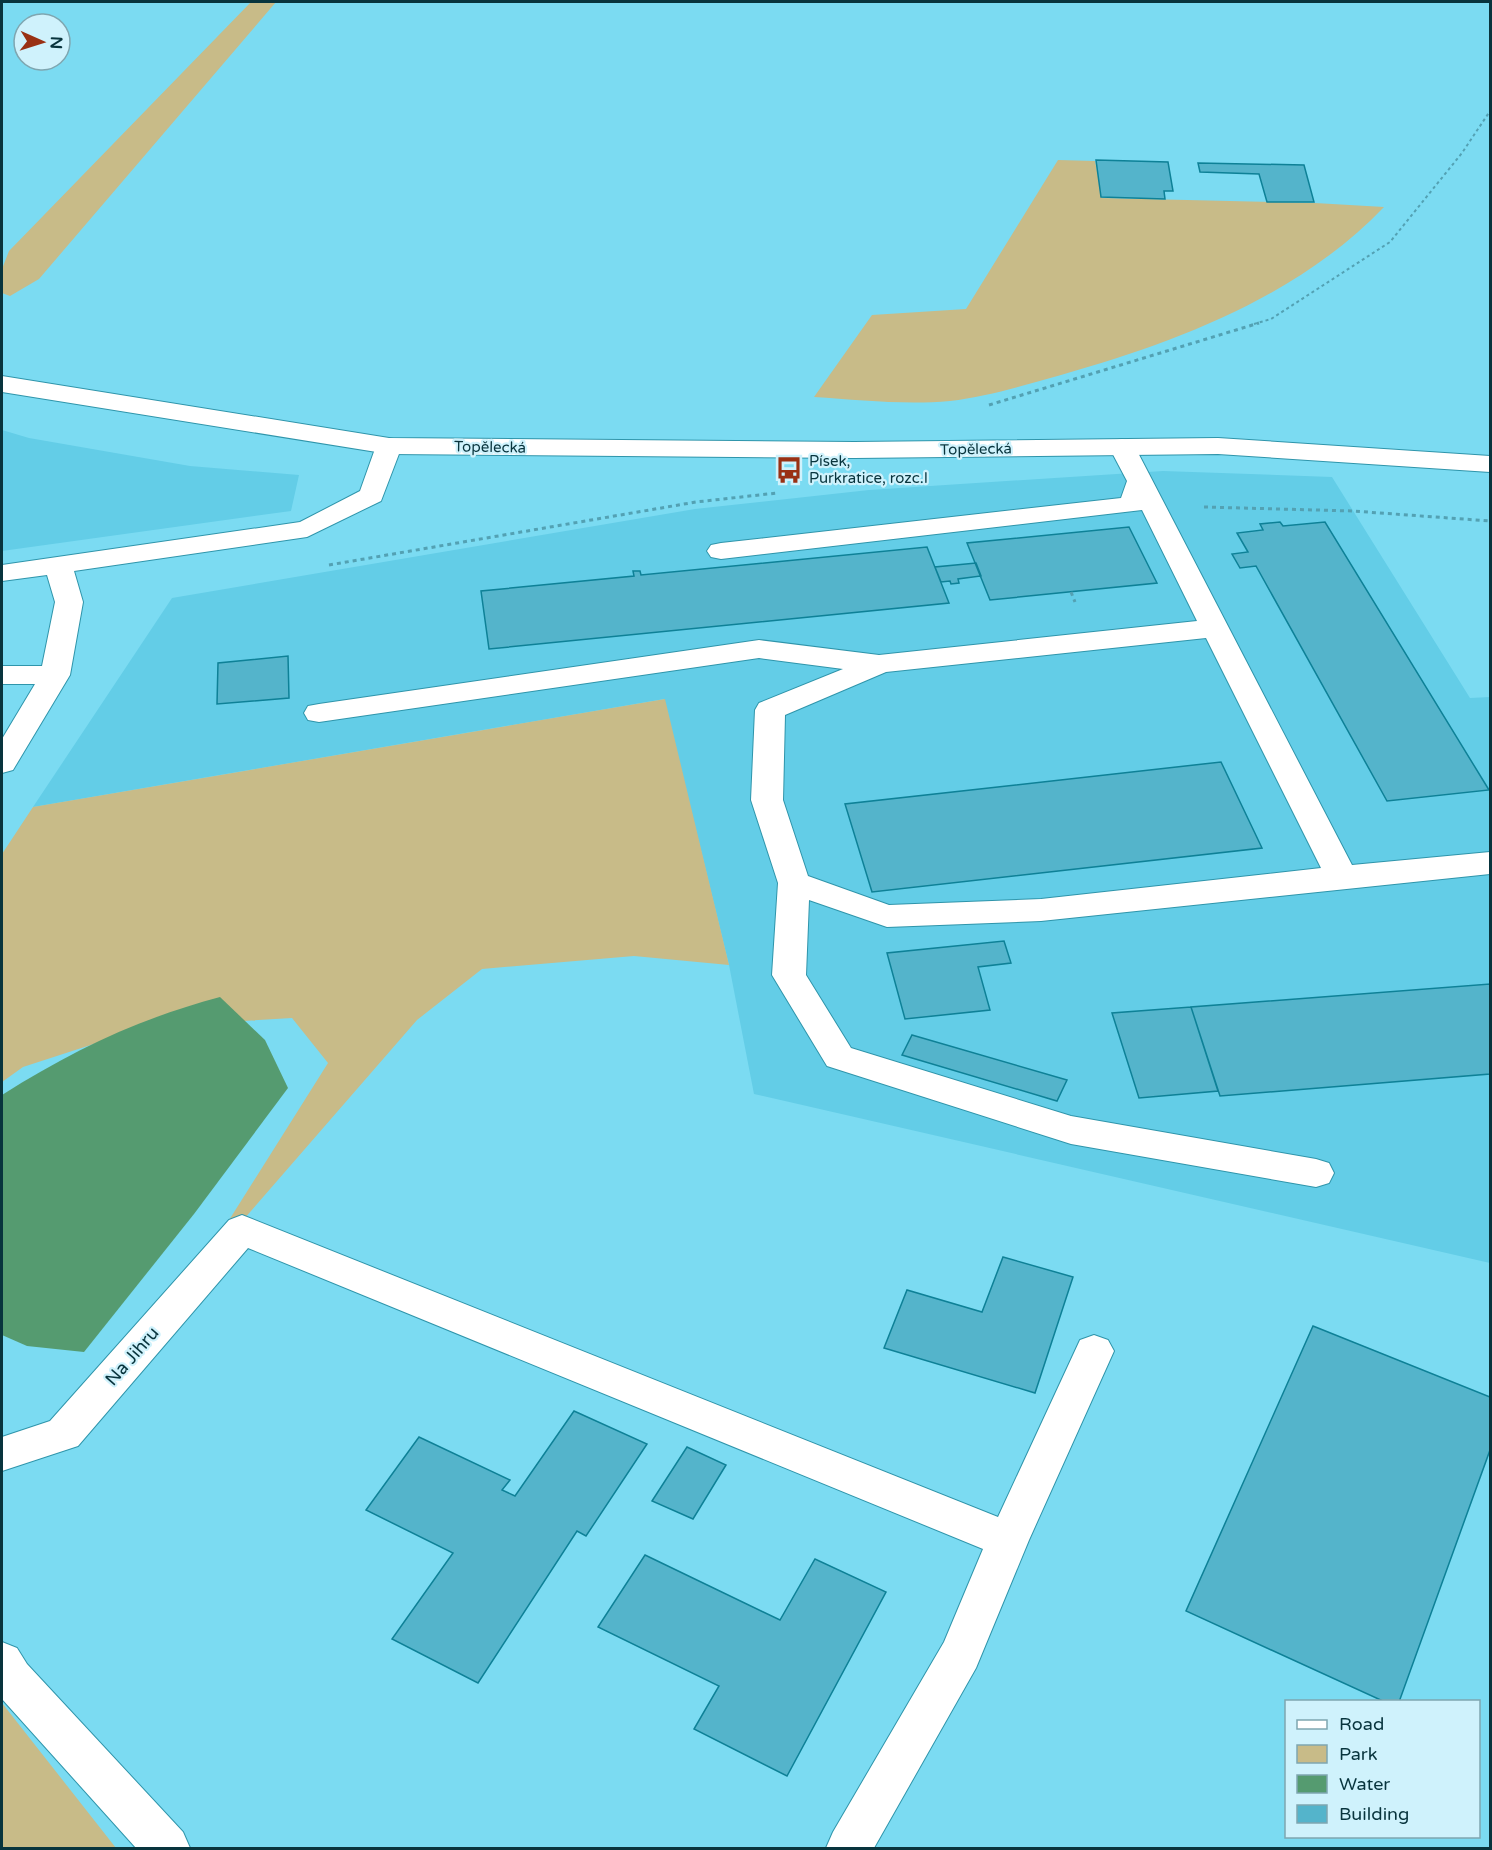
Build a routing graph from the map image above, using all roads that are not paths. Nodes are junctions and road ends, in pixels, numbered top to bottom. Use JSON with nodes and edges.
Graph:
{"nodes":[{"id":1,"x":2,"y":384,"type":"edge"},
{"id":2,"x":389,"y":446,"type":"junction"},
{"id":3,"x":1122,"y":447,"type":"junction"},
{"id":4,"x":1491,"y":464,"type":"edge"},
{"id":5,"x":1146,"y":493,"type":"junction"},
{"id":6,"x":721,"y":551,"type":"dead end"},
{"id":7,"x":58,"y":564,"type":"junction"},
{"id":8,"x":2,"y":573,"type":"edge"},
{"id":9,"x":1215,"y":628,"type":"junction"},
{"id":10,"x":880,"y":664,"type":"junction"},
{"id":11,"x":2,"y":675,"type":"edge"},
{"id":12,"x":55,"y":675,"type":"junction"},
{"id":13,"x":319,"y":713,"type":"dead end"},
{"id":14,"x":2,"y":763,"type":"edge"},
{"id":15,"x":1491,"y":863,"type":"edge"},
{"id":16,"x":1342,"y":877,"type":"junction"},
{"id":17,"x":794,"y":883,"type":"junction"},
{"id":18,"x":1316,"y":1173,"type":"dead end"},
{"id":19,"x":1094,"y":1351,"type":"dead end"},
{"id":20,"x":2,"y":1454,"type":"edge"},
{"id":21,"x":1008,"y":1540,"type":"junction"},
{"id":22,"x":2,"y":1662,"type":"edge"},
{"id":23,"x":167,"y":1848,"type":"edge"},
{"id":24,"x":849,"y":1848,"type":"edge"}],
"edges":[{"from":1,"to":2,"type":"street","name":"Topělecká"},
{"from":2,"to":3,"type":"street","name":"Topělecká"},
{"from":2,"to":7,"type":"street"},
{"from":3,"to":4,"type":"street","name":"Topělecká"},
{"from":3,"to":5,"type":"street"},
{"from":5,"to":6,"type":"street"},
{"from":5,"to":9,"type":"street"},
{"from":7,"to":8,"type":"street"},
{"from":7,"to":12,"type":"street"},
{"from":9,"to":10,"type":"street"},
{"from":9,"to":16,"type":"street"},
{"from":10,"to":13,"type":"street"},
{"from":10,"to":17,"type":"street"},
{"from":11,"to":12,"type":"street"},
{"from":12,"to":14,"type":"street"},
{"from":15,"to":16,"type":"street"},
{"from":16,"to":17,"type":"street"},
{"from":17,"to":18,"type":"street"},
{"from":19,"to":21,"type":"street"},
{"from":20,"to":21,"type":"street","name":"Na Jihru"},
{"from":21,"to":24,"type":"street"},
{"from":22,"to":23,"type":"street"}]}
